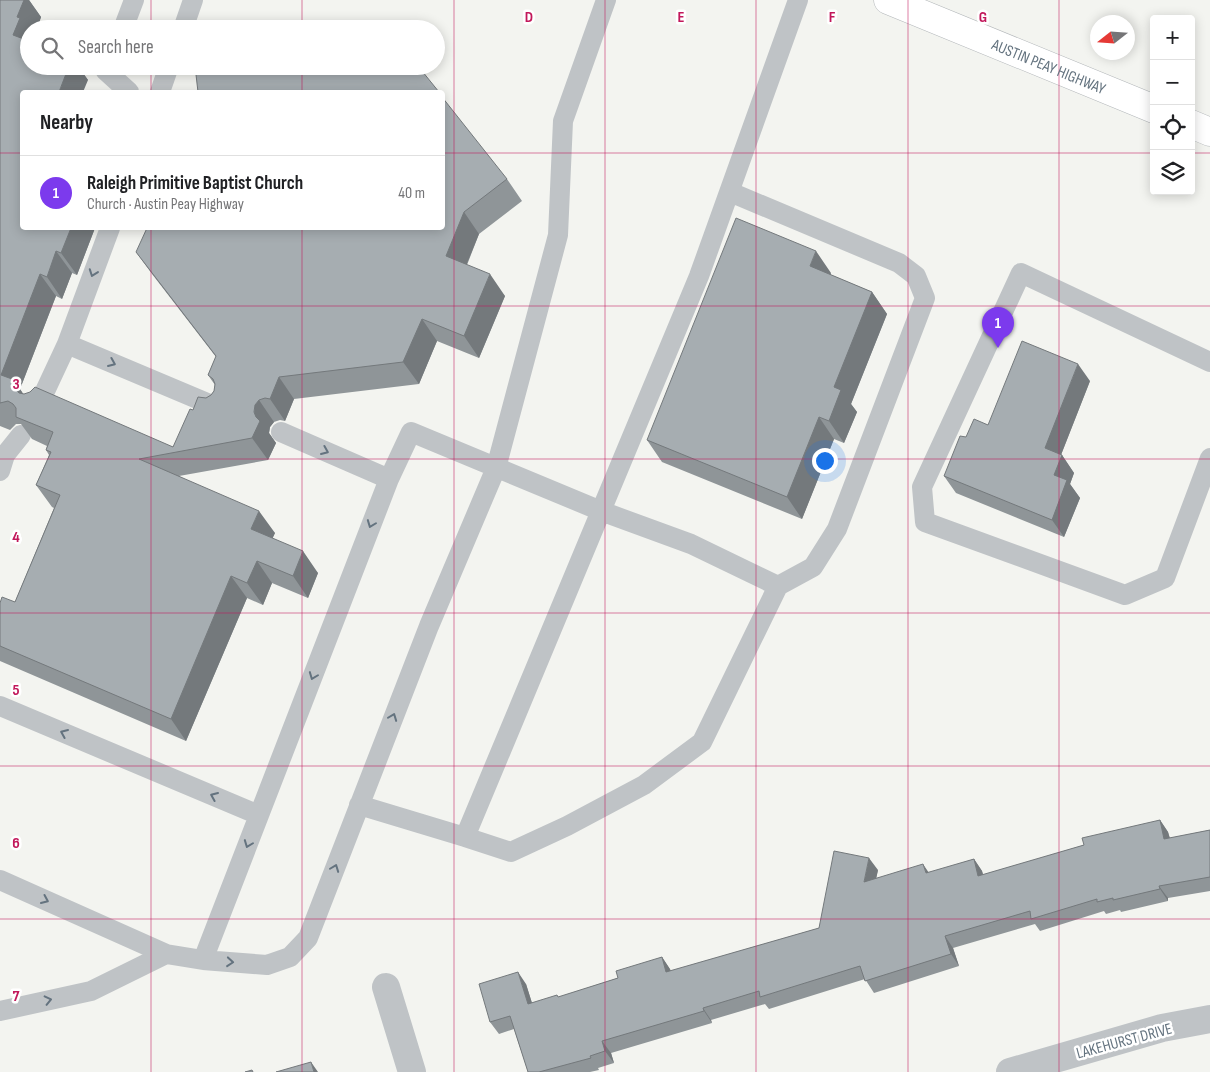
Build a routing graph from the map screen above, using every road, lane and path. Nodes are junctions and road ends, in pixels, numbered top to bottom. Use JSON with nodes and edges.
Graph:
{"nodes":[{"id":1,"x":134,"y":0,"type":"edge"},
{"id":2,"x":193,"y":0,"type":"edge"},
{"id":3,"x":606,"y":0,"type":"edge"},
{"id":4,"x":798,"y":0,"type":"edge"},
{"id":5,"x":888,"y":0,"type":"edge"},
{"id":6,"x":126,"y":20,"type":"edge"},
{"id":7,"x":186,"y":20,"type":"edge"},
{"id":8,"x":110,"y":75,"type":"edge"},
{"id":9,"x":166,"y":75,"type":"edge"},
{"id":10,"x":127,"y":90,"type":"edge"},
{"id":11,"x":161,"y":90,"type":"edge"},
{"id":12,"x":1150,"y":107,"type":"edge"},
{"id":13,"x":1195,"y":126,"type":"edge"},
{"id":14,"x":1210,"y":132,"type":"edge"},
{"id":15,"x":730,"y":192,"type":"junction"},
{"id":16,"x":109,"y":230,"type":"edge"},
{"id":17,"x":67,"y":344,"type":"junction"},
{"id":18,"x":1210,"y":362,"type":"edge"},
{"id":19,"x":39,"y":404,"type":"edge"},
{"id":20,"x":219,"y":408,"type":"edge"},
{"id":21,"x":281,"y":432,"type":"dead end"},
{"id":22,"x":21,"y":435,"type":"edge"},
{"id":23,"x":1210,"y":458,"type":"edge"},
{"id":24,"x":2,"y":460,"type":"edge"},
{"id":25,"x":496,"y":468,"type":"junction"},
{"id":26,"x":389,"y":479,"type":"junction"},
{"id":27,"x":601,"y":511,"type":"junction"},
{"id":28,"x":778,"y":586,"type":"junction"},
{"id":29,"x":0,"y":706,"type":"edge"},
{"id":30,"x":359,"y":805,"type":"junction"},
{"id":31,"x":259,"y":815,"type":"junction"},
{"id":32,"x":465,"y":837,"type":"junction"},
{"id":33,"x":0,"y":880,"type":"edge"},
{"id":34,"x":166,"y":954,"type":"junction"},
{"id":35,"x":202,"y":960,"type":"junction"},
{"id":36,"x":386,"y":987,"type":"dead end"},
{"id":37,"x":0,"y":1011,"type":"edge"},
{"id":38,"x":1210,"y":1019,"type":"edge"},
{"id":39,"x":412,"y":1072,"type":"edge"},
{"id":40,"x":1010,"y":1072,"type":"edge"}],
"edges":[{"from":1,"to":6,"type":"lane"},
{"from":2,"to":7,"type":"lane"},
{"from":3,"to":25,"type":"lane"},
{"from":4,"to":15,"type":"lane"},
{"from":5,"to":12,"type":"main road","name":"AUSTIN PEAY HIGHWAY"},
{"from":8,"to":10,"type":"lane"},
{"from":9,"to":11,"type":"lane"},
{"from":13,"to":14,"type":"main road"},
{"from":15,"to":27,"type":"lane"},
{"from":15,"to":28,"type":"lane"},
{"from":16,"to":17,"type":"lane","one_way":true},
{"from":17,"to":19,"type":"lane"},
{"from":17,"to":20,"type":"lane","one_way":true},
{"from":18,"to":23,"type":"lane"},
{"from":21,"to":26,"type":"lane","one_way":true},
{"from":22,"to":24,"type":"lane"},
{"from":25,"to":26,"type":"lane"},
{"from":25,"to":27,"type":"lane"},
{"from":30,"to":25,"type":"lane","one_way":true},
{"from":26,"to":31,"type":"lane","one_way":true},
{"from":27,"to":28,"type":"lane"},
{"from":27,"to":32,"type":"lane"},
{"from":28,"to":32,"type":"lane"},
{"from":31,"to":29,"type":"lane","one_way":true},
{"from":30,"to":32,"type":"lane"},
{"from":35,"to":30,"type":"lane","one_way":true},
{"from":31,"to":35,"type":"lane","one_way":true},
{"from":33,"to":34,"type":"lane","one_way":true},
{"from":34,"to":35,"type":"lane"},
{"from":37,"to":34,"type":"lane","one_way":true},
{"from":36,"to":39,"type":"street"},
{"from":38,"to":40,"type":"street","name":"LAKEHURST DRIVE"}]}
